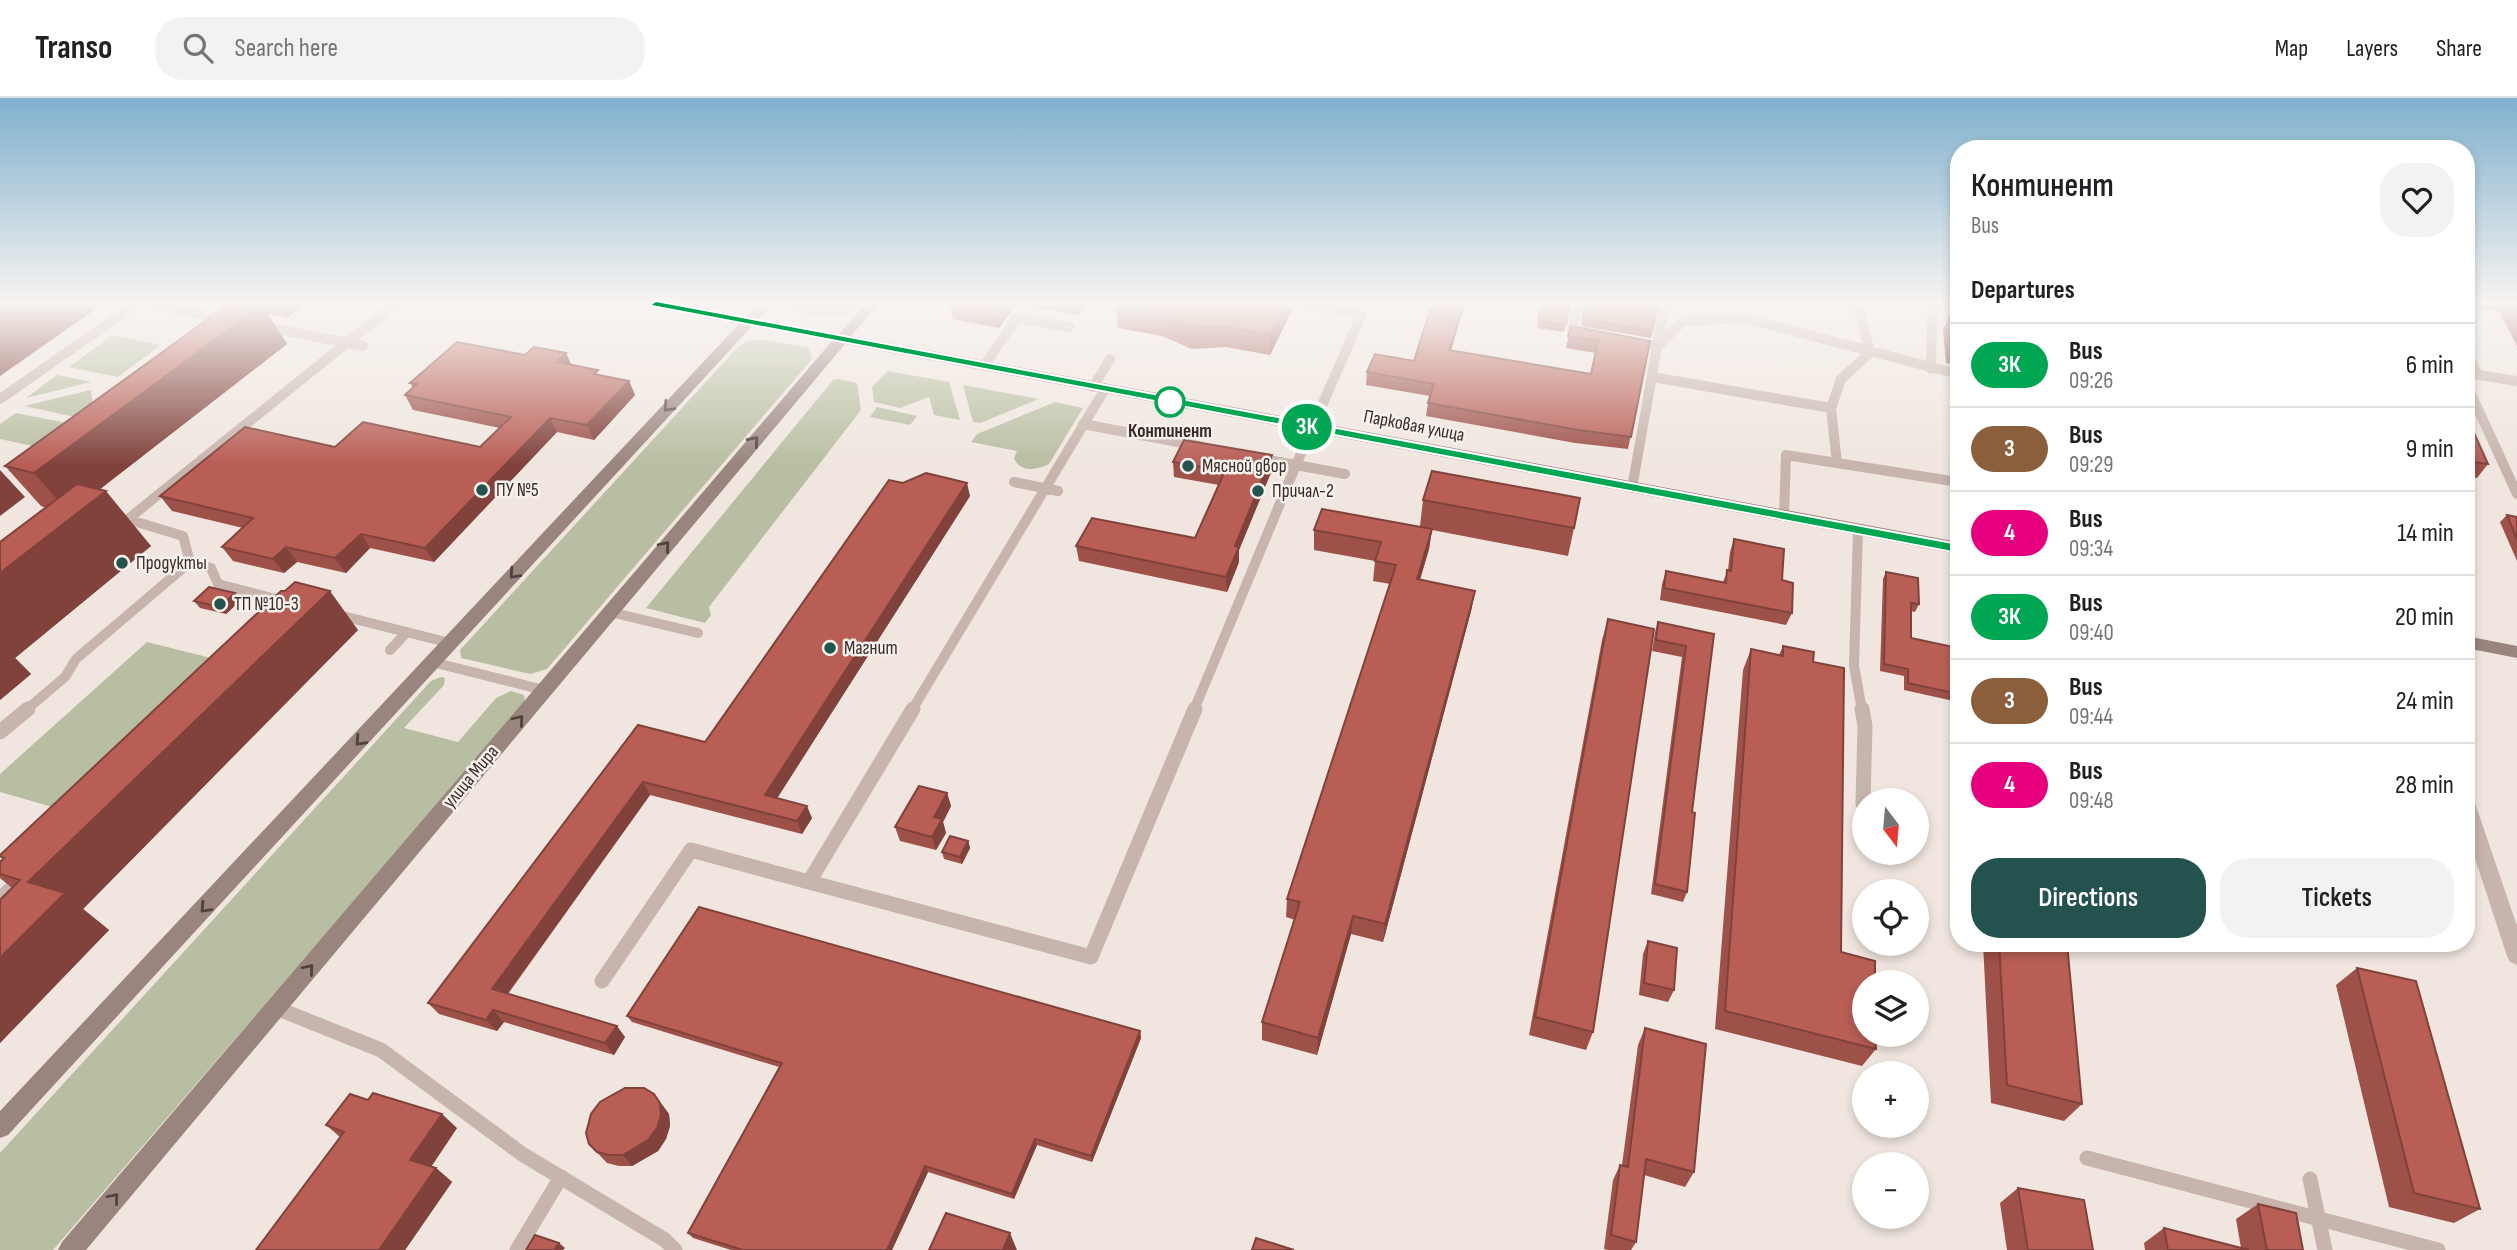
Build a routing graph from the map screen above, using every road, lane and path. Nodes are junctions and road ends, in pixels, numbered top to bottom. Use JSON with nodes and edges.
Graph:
{"nodes":[{"id":1,"x":59,"y":358,"type":"edge"},
{"id":2,"x":330,"y":358,"type":"edge"},
{"id":3,"x":716,"y":358,"type":"edge"},
{"id":4,"x":826,"y":358,"type":"edge"},
{"id":5,"x":941,"y":358,"type":"edge"},
{"id":6,"x":990,"y":358,"type":"edge"},
{"id":7,"x":1343,"y":358,"type":"edge"},
{"id":8,"x":1655,"y":358,"type":"edge"},
{"id":9,"x":1865,"y":358,"type":"edge"},
{"id":10,"x":1888,"y":358,"type":"edge"},
{"id":11,"x":1931,"y":358,"type":"edge"},
{"id":12,"x":1110,"y":359,"type":"dead end"},
{"id":13,"x":984,"y":366,"type":"junction"},
{"id":14,"x":1931,"y":369,"type":"junction"},
{"id":15,"x":1950,"y":373,"type":"edge"},
{"id":16,"x":2475,"y":374,"type":"edge"},
{"id":17,"x":1652,"y":376,"type":"junction"},
{"id":18,"x":2517,"y":380,"type":"edge"},
{"id":19,"x":1099,"y":388,"type":"junction"},
{"id":20,"x":0,"y":399,"type":"edge"},
{"id":21,"x":2475,"y":403,"type":"edge"},
{"id":22,"x":1831,"y":408,"type":"junction"},
{"id":23,"x":1083,"y":424,"type":"junction"},
{"id":24,"x":1312,"y":428,"type":"junction"},
{"id":25,"x":1216,"y":449,"type":"edge"},
{"id":26,"x":1243,"y":455,"type":"edge"},
{"id":27,"x":1837,"y":463,"type":"junction"},
{"id":28,"x":1296,"y":465,"type":"junction"},
{"id":29,"x":1345,"y":474,"type":"dead end"},
{"id":30,"x":1950,"y":481,"type":"edge"},
{"id":31,"x":1014,"y":482,"type":"dead end"},
{"id":32,"x":1632,"y":488,"type":"junction"},
{"id":33,"x":1051,"y":489,"type":"junction"},
{"id":34,"x":2517,"y":494,"type":"edge"},
{"id":35,"x":1784,"y":516,"type":"junction"},
{"id":36,"x":130,"y":520,"type":"junction"},
{"id":37,"x":1858,"y":530,"type":"junction"},
{"id":38,"x":110,"y":532,"type":"dead end"},
{"id":39,"x":1950,"y":547,"type":"edge"},
{"id":40,"x":190,"y":562,"type":"junction"},
{"id":41,"x":316,"y":609,"type":"edge"},
{"id":42,"x":610,"y":612,"type":"junction"},
{"id":43,"x":293,"y":615,"type":"edge"},
{"id":44,"x":407,"y":632,"type":"junction"},
{"id":45,"x":698,"y":632,"type":"dead end"},
{"id":46,"x":450,"y":643,"type":"junction"},
{"id":47,"x":2475,"y":644,"type":"edge"},
{"id":48,"x":390,"y":649,"type":"dead end"},
{"id":49,"x":2517,"y":652,"type":"edge"},
{"id":50,"x":432,"y":662,"type":"junction"},
{"id":51,"x":544,"y":690,"type":"junction"},
{"id":52,"x":0,"y":732,"type":"edge"},
{"id":53,"x":1864,"y":788,"type":"edge"},
{"id":54,"x":2475,"y":830,"type":"edge"},
{"id":55,"x":29,"y":871,"type":"edge"},
{"id":56,"x":809,"y":882,"type":"junction"},
{"id":57,"x":0,"y":899,"type":"edge"},
{"id":58,"x":2517,"y":956,"type":"edge"},
{"id":59,"x":602,"y":981,"type":"dead end"},
{"id":60,"x":276,"y":1008,"type":"junction"},
{"id":61,"x":0,"y":1127,"type":"edge"},
{"id":62,"x":2087,"y":1158,"type":"dead end"},
{"id":63,"x":561,"y":1177,"type":"junction"},
{"id":64,"x":2310,"y":1179,"type":"dead end"},
{"id":65,"x":2319,"y":1219,"type":"junction"},
{"id":66,"x":70,"y":1250,"type":"edge"},
{"id":67,"x":517,"y":1250,"type":"edge"},
{"id":68,"x":675,"y":1250,"type":"edge"},
{"id":69,"x":2325,"y":1250,"type":"edge"},
{"id":70,"x":2438,"y":1250,"type":"edge"}],
"edges":[{"from":1,"to":20,"type":"lane"},
{"from":2,"to":36,"type":"lane"},
{"from":3,"to":46,"type":"main road","one_way":true},
{"from":42,"to":4,"type":"main road","name":"улица Мира","one_way":true},
{"from":5,"to":13,"type":"main road","name":"Парковая улица"},
{"from":6,"to":13,"type":"lane"},
{"from":7,"to":24,"type":"lane"},
{"from":8,"to":17,"type":"lane"},
{"from":9,"to":22,"type":"lane"},
{"from":10,"to":14,"type":"lane"},
{"from":11,"to":14,"type":"lane"},
{"from":12,"to":19,"type":"lane"},
{"from":13,"to":19,"type":"main road","name":"Парковая улица"},
{"from":14,"to":15,"type":"lane"},
{"from":16,"to":18,"type":"lane"},
{"from":17,"to":22,"type":"lane"},
{"from":17,"to":32,"type":"lane"},
{"from":19,"to":23,"type":"lane"},
{"from":19,"to":24,"type":"main road","name":"Парковая улица"},
{"from":21,"to":34,"type":"lane"},
{"from":22,"to":27,"type":"lane"},
{"from":23,"to":25,"type":"lane"},
{"from":23,"to":33,"type":"lane"},
{"from":24,"to":28,"type":"lane"},
{"from":24,"to":32,"type":"main road","name":"Парковая улица"},
{"from":26,"to":28,"type":"lane"},
{"from":27,"to":30,"type":"lane"},
{"from":27,"to":35,"type":"lane"},
{"from":28,"to":29,"type":"lane"},
{"from":28,"to":56,"type":"lane"},
{"from":31,"to":33,"type":"lane"},
{"from":32,"to":35,"type":"main road","name":"Парковая улица"},
{"from":33,"to":56,"type":"lane"},
{"from":35,"to":37,"type":"main road","name":"Парковая улица"},
{"from":36,"to":38,"type":"lane"},
{"from":36,"to":40,"type":"lane"},
{"from":37,"to":39,"type":"main road","name":"Парковая улица"},
{"from":37,"to":53,"type":"lane"},
{"from":40,"to":43,"type":"lane"},
{"from":40,"to":52,"type":"lane"},
{"from":41,"to":44,"type":"lane"},
{"from":42,"to":45,"type":"lane"},
{"from":42,"to":51,"type":"main road","name":"улица Мира"},
{"from":44,"to":46,"type":"lane"},
{"from":44,"to":48,"type":"lane"},
{"from":46,"to":50,"type":"main road"},
{"from":47,"to":49,"type":"main road"},
{"from":50,"to":51,"type":"lane"},
{"from":50,"to":61,"type":"main road","one_way":true},
{"from":60,"to":51,"type":"main road","name":"улица Мира","one_way":true},
{"from":54,"to":58,"type":"street"},
{"from":55,"to":57,"type":"lane"},
{"from":56,"to":59,"type":"lane"},
{"from":60,"to":63,"type":"lane"},
{"from":66,"to":60,"type":"main road","name":"улица Мира","one_way":true},
{"from":62,"to":65,"type":"lane"},
{"from":63,"to":67,"type":"lane"},
{"from":63,"to":68,"type":"lane"},
{"from":64,"to":65,"type":"lane"},
{"from":65,"to":69,"type":"lane"},
{"from":65,"to":70,"type":"lane"}]}
